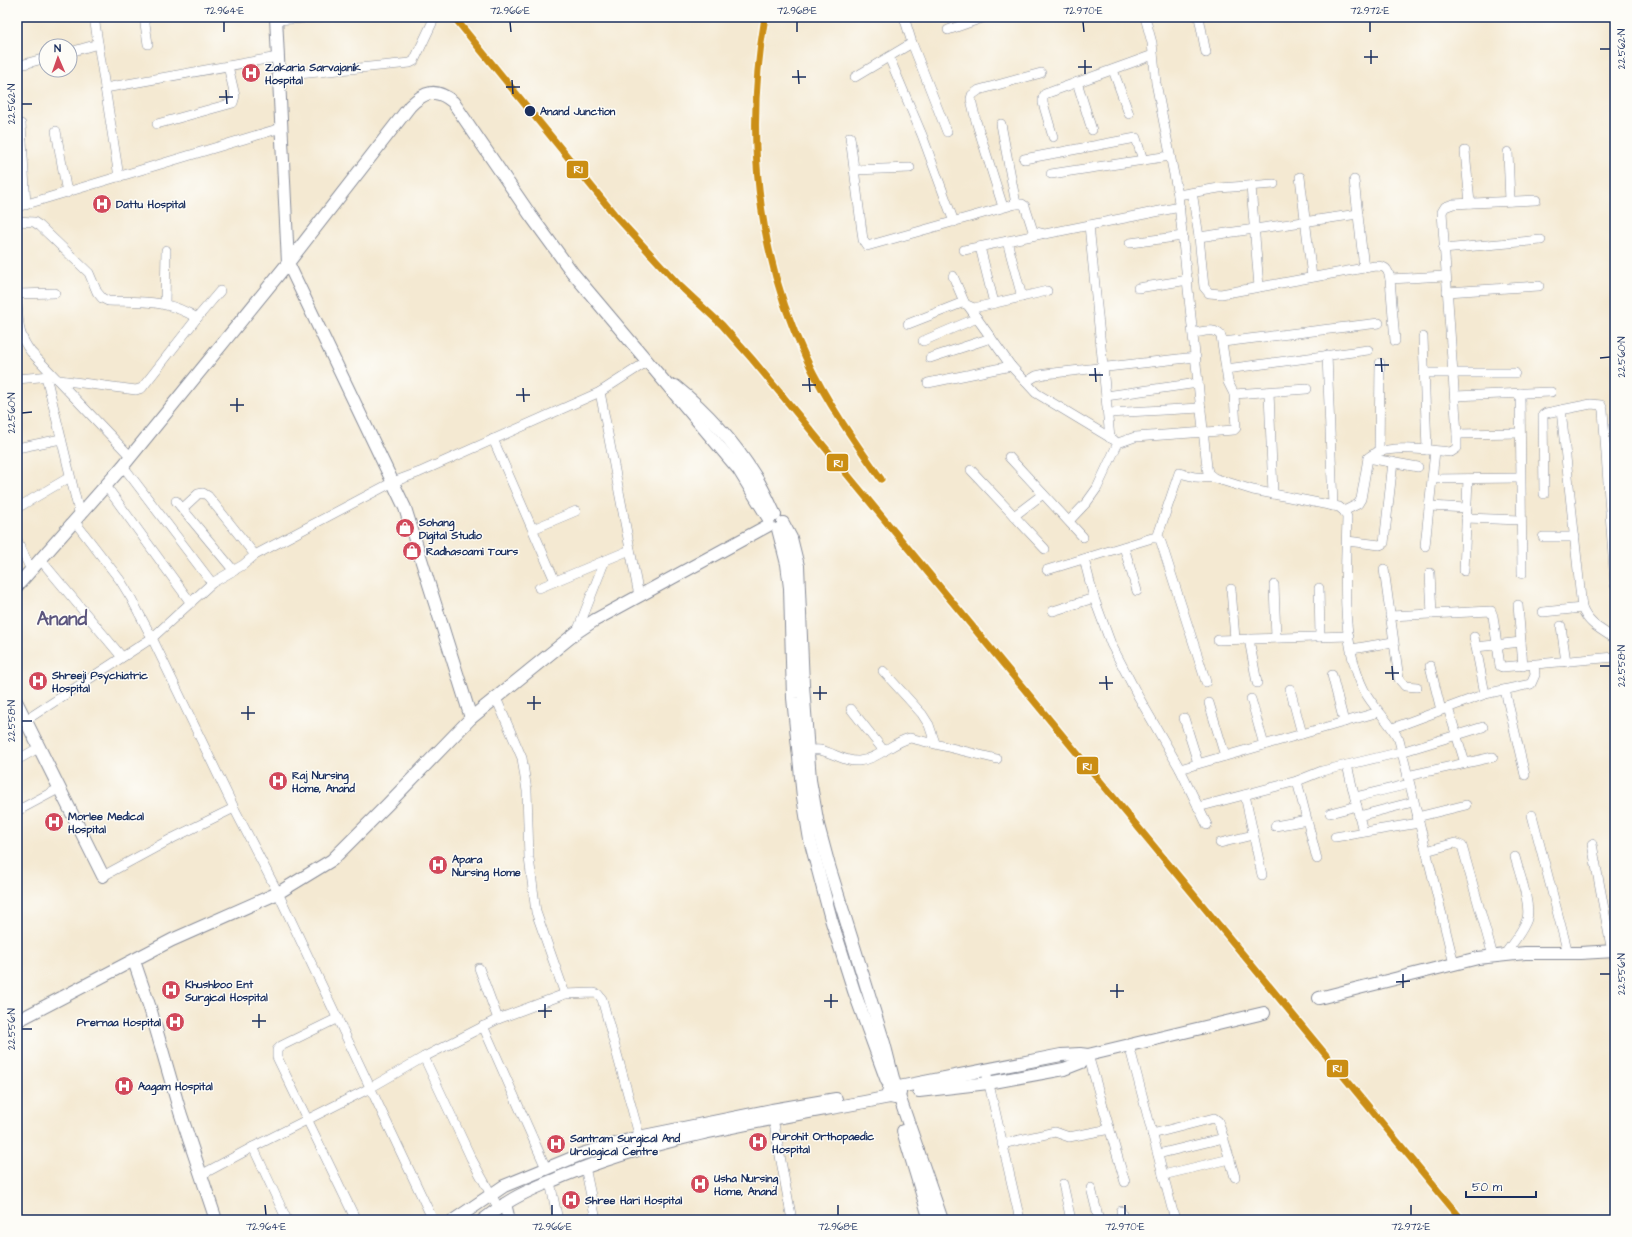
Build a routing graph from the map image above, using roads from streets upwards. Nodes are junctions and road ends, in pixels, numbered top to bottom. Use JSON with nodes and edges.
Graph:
{"nodes":[{"id":1,"x":94,"y":17,"type":"edge"},
{"id":2,"x":144,"y":17,"type":"edge"},
{"id":3,"x":320,"y":17,"type":"edge"},
{"id":4,"x":904,"y":17,"type":"edge"},
{"id":5,"x":985,"y":17,"type":"edge"},
{"id":6,"x":1145,"y":17,"type":"edge"},
{"id":7,"x":1199,"y":17,"type":"edge"},
{"id":8,"x":276,"y":19,"type":"edge"},
{"id":9,"x":433,"y":21,"type":"dead end"},
{"id":10,"x":948,"y":30,"type":"dead end"},
{"id":11,"x":912,"y":43,"type":"junction"},
{"id":12,"x":98,"y":44,"type":"junction"},
{"id":13,"x":148,"y":44,"type":"dead end"},
{"id":14,"x":78,"y":50,"type":"edge"},
{"id":15,"x":1206,"y":53,"type":"dead end"},
{"id":16,"x":1153,"y":56,"type":"junction"},
{"id":17,"x":278,"y":57,"type":"junction"},
{"id":18,"x":889,"y":57,"type":"junction"},
{"id":19,"x":38,"y":60,"type":"edge"},
{"id":20,"x":17,"y":66,"type":"edge"},
{"id":21,"x":228,"y":66,"type":"junction"},
{"id":22,"x":1113,"y":70,"type":"junction"},
{"id":23,"x":1040,"y":73,"type":"dead end"},
{"id":24,"x":278,"y":76,"type":"junction"},
{"id":25,"x":855,"y":77,"type":"dead end"},
{"id":26,"x":1077,"y":82,"type":"junction"},
{"id":27,"x":105,"y":88,"type":"junction"},
{"id":28,"x":1129,"y":114,"type":"dead end"},
{"id":29,"x":21,"y":124,"type":"dead end"},
{"id":30,"x":157,"y":124,"type":"dead end"},
{"id":31,"x":1001,"y":124,"type":"dead end"},
{"id":32,"x":281,"y":128,"type":"junction"},
{"id":33,"x":1092,"y":130,"type":"dead end"},
{"id":34,"x":56,"y":131,"type":"dead end"},
{"id":35,"x":947,"y":132,"type":"dead end"},
{"id":36,"x":1053,"y":136,"type":"dead end"},
{"id":37,"x":850,"y":137,"type":"dead end"},
{"id":38,"x":1465,"y":151,"type":"dead end"},
{"id":39,"x":1508,"y":152,"type":"dead end"},
{"id":40,"x":1170,"y":156,"type":"junction"},
{"id":41,"x":1024,"y":159,"type":"dead end"},
{"id":42,"x":1143,"y":160,"type":"junction"},
{"id":43,"x":910,"y":168,"type":"dead end"},
{"id":44,"x":854,"y":170,"type":"junction"},
{"id":45,"x":1051,"y":174,"type":"dead end"},
{"id":46,"x":119,"y":177,"type":"junction"},
{"id":47,"x":1300,"y":177,"type":"dead end"},
{"id":48,"x":1354,"y":180,"type":"dead end"},
{"id":49,"x":1274,"y":184,"type":"dead end"},
{"id":50,"x":1251,"y":186,"type":"junction"},
{"id":51,"x":66,"y":193,"type":"junction"},
{"id":52,"x":1178,"y":195,"type":"junction"},
{"id":53,"x":1192,"y":198,"type":"dead end"},
{"id":54,"x":1536,"y":200,"type":"dead end"},
{"id":55,"x":1510,"y":201,"type":"junction"},
{"id":56,"x":1470,"y":203,"type":"junction"},
{"id":57,"x":1016,"y":204,"type":"junction"},
{"id":58,"x":21,"y":206,"type":"edge"},
{"id":59,"x":1003,"y":207,"type":"junction"},
{"id":60,"x":1180,"y":207,"type":"junction"},
{"id":61,"x":1358,"y":214,"type":"junction"},
{"id":62,"x":17,"y":221,"type":"edge"},
{"id":63,"x":954,"y":222,"type":"junction"},
{"id":64,"x":1305,"y":222,"type":"junction"},
{"id":65,"x":1089,"y":226,"type":"junction"},
{"id":66,"x":1254,"y":228,"type":"junction"},
{"id":67,"x":1041,"y":234,"type":"junction"},
{"id":68,"x":1183,"y":236,"type":"junction"},
{"id":69,"x":1199,"y":237,"type":"junction"},
{"id":70,"x":1541,"y":240,"type":"dead end"},
{"id":71,"x":1007,"y":241,"type":"junction"},
{"id":72,"x":1130,"y":243,"type":"dead end"},
{"id":73,"x":980,"y":247,"type":"junction"},
{"id":74,"x":1443,"y":249,"type":"junction"},
{"id":75,"x":166,"y":250,"type":"dead end"},
{"id":76,"x":964,"y":250,"type":"dead end"},
{"id":77,"x":288,"y":263,"type":"junction"},
{"id":78,"x":1364,"y":268,"type":"junction"},
{"id":79,"x":953,"y":276,"type":"dead end"},
{"id":80,"x":1445,"y":276,"type":"junction"},
{"id":81,"x":1312,"y":277,"type":"junction"},
{"id":82,"x":1390,"y":279,"type":"junction"},
{"id":83,"x":1188,"y":280,"type":"junction"},
{"id":84,"x":1539,"y":286,"type":"dead end"},
{"id":85,"x":1259,"y":287,"type":"junction"},
{"id":86,"x":1138,"y":288,"type":"dead end"},
{"id":87,"x":220,"y":291,"type":"dead end"},
{"id":88,"x":1047,"y":291,"type":"dead end"},
{"id":89,"x":1446,"y":292,"type":"junction"},
{"id":90,"x":55,"y":293,"type":"dead end"},
{"id":91,"x":17,"y":294,"type":"edge"},
{"id":92,"x":1022,"y":297,"type":"junction"},
{"id":93,"x":994,"y":303,"type":"junction"},
{"id":94,"x":17,"y":304,"type":"edge"},
{"id":95,"x":165,"y":304,"type":"junction"},
{"id":96,"x":966,"y":304,"type":"junction"},
{"id":97,"x":196,"y":318,"type":"junction"},
{"id":98,"x":977,"y":318,"type":"junction"},
{"id":99,"x":1379,"y":323,"type":"dead end"},
{"id":100,"x":908,"y":324,"type":"dead end"},
{"id":101,"x":1193,"y":333,"type":"junction"},
{"id":102,"x":1423,"y":337,"type":"dead end"},
{"id":103,"x":991,"y":338,"type":"junction"},
{"id":104,"x":922,"y":341,"type":"dead end"},
{"id":105,"x":1394,"y":341,"type":"dead end"},
{"id":106,"x":1222,"y":342,"type":"junction"},
{"id":107,"x":1368,"y":350,"type":"dead end"},
{"id":108,"x":1327,"y":355,"type":"junction"},
{"id":109,"x":1196,"y":357,"type":"junction"},
{"id":110,"x":930,"y":358,"type":"dead end"},
{"id":111,"x":648,"y":362,"type":"junction"},
{"id":112,"x":1380,"y":363,"type":"dead end"},
{"id":113,"x":1011,"y":366,"type":"junction"},
{"id":114,"x":1103,"y":368,"type":"junction"},
{"id":115,"x":1226,"y":369,"type":"junction"},
{"id":116,"x":1424,"y":373,"type":"junction"},
{"id":117,"x":1453,"y":373,"type":"junction"},
{"id":118,"x":1515,"y":373,"type":"dead end"},
{"id":119,"x":53,"y":377,"type":"junction"},
{"id":120,"x":17,"y":379,"type":"edge"},
{"id":121,"x":1026,"y":382,"type":"junction"},
{"id":122,"x":928,"y":383,"type":"dead end"},
{"id":123,"x":1198,"y":383,"type":"junction"},
{"id":124,"x":1306,"y":389,"type":"dead end"},
{"id":125,"x":600,"y":392,"type":"junction"},
{"id":126,"x":1269,"y":392,"type":"junction"},
{"id":127,"x":1551,"y":392,"type":"dead end"},
{"id":128,"x":1520,"y":393,"type":"junction"},
{"id":129,"x":1234,"y":394,"type":"junction"},
{"id":130,"x":1106,"y":396,"type":"junction"},
{"id":131,"x":1455,"y":396,"type":"junction"},
{"id":132,"x":1201,"y":408,"type":"junction"},
{"id":133,"x":1561,"y":410,"type":"junction"},
{"id":134,"x":1108,"y":413,"type":"junction"},
{"id":135,"x":1203,"y":432,"type":"junction"},
{"id":136,"x":1520,"y":433,"type":"junction"},
{"id":137,"x":1458,"y":434,"type":"junction"},
{"id":138,"x":1110,"y":438,"type":"junction"},
{"id":139,"x":61,"y":439,"type":"junction"},
{"id":140,"x":493,"y":439,"type":"junction"},
{"id":141,"x":1118,"y":443,"type":"junction"},
{"id":142,"x":17,"y":446,"type":"edge"},
{"id":143,"x":1379,"y":450,"type":"junction"},
{"id":144,"x":1431,"y":450,"type":"junction"},
{"id":145,"x":131,"y":457,"type":"junction"},
{"id":146,"x":1009,"y":457,"type":"dead end"},
{"id":147,"x":1368,"y":458,"type":"junction"},
{"id":148,"x":1393,"y":462,"type":"junction"},
{"id":149,"x":123,"y":466,"type":"junction"},
{"id":150,"x":1418,"y":467,"type":"dead end"},
{"id":151,"x":971,"y":470,"type":"dead end"},
{"id":152,"x":70,"y":477,"type":"junction"},
{"id":153,"x":1214,"y":478,"type":"junction"},
{"id":154,"x":1520,"y":478,"type":"junction"},
{"id":155,"x":1432,"y":479,"type":"junction"},
{"id":156,"x":1468,"y":479,"type":"junction"},
{"id":157,"x":393,"y":482,"type":"junction"},
{"id":158,"x":106,"y":486,"type":"junction"},
{"id":159,"x":1043,"y":494,"type":"junction"},
{"id":160,"x":1273,"y":494,"type":"junction"},
{"id":161,"x":1544,"y":494,"type":"dead end"},
{"id":162,"x":176,"y":501,"type":"dead end"},
{"id":163,"x":1333,"y":506,"type":"junction"},
{"id":164,"x":1429,"y":506,"type":"junction"},
{"id":165,"x":17,"y":508,"type":"edge"},
{"id":166,"x":183,"y":508,"type":"junction"},
{"id":167,"x":1467,"y":508,"type":"junction"},
{"id":168,"x":576,"y":511,"type":"dead end"},
{"id":169,"x":1344,"y":511,"type":"junction"},
{"id":170,"x":1014,"y":516,"type":"junction"},
{"id":171,"x":1466,"y":518,"type":"junction"},
{"id":172,"x":78,"y":519,"type":"junction"},
{"id":173,"x":1521,"y":520,"type":"junction"},
{"id":174,"x":1069,"y":521,"type":"junction"},
{"id":175,"x":775,"y":522,"type":"junction"},
{"id":176,"x":533,"y":529,"type":"junction"},
{"id":177,"x":1083,"y":537,"type":"dead end"},
{"id":178,"x":1575,"y":537,"type":"junction"},
{"id":179,"x":1157,"y":538,"type":"junction"},
{"id":180,"x":1543,"y":538,"type":"dead end"},
{"id":181,"x":17,"y":540,"type":"edge"},
{"id":182,"x":1347,"y":541,"type":"junction"},
{"id":183,"x":1425,"y":546,"type":"dead end"},
{"id":184,"x":1124,"y":547,"type":"junction"},
{"id":185,"x":1045,"y":549,"type":"dead end"},
{"id":186,"x":630,"y":550,"type":"junction"},
{"id":187,"x":255,"y":555,"type":"junction"},
{"id":188,"x":40,"y":559,"type":"junction"},
{"id":189,"x":1084,"y":559,"type":"junction"},
{"id":190,"x":605,"y":560,"type":"junction"},
{"id":191,"x":1384,"y":569,"type":"dead end"},
{"id":192,"x":31,"y":570,"type":"junction"},
{"id":193,"x":1046,"y":570,"type":"dead end"},
{"id":194,"x":234,"y":571,"type":"junction"},
{"id":195,"x":1464,"y":571,"type":"dead end"},
{"id":196,"x":1430,"y":573,"type":"dead end"},
{"id":197,"x":1522,"y":574,"type":"dead end"},
{"id":198,"x":556,"y":581,"type":"junction"},
{"id":199,"x":212,"y":583,"type":"junction"},
{"id":200,"x":1274,"y":585,"type":"dead end"},
{"id":201,"x":1615,"y":585,"type":"edge"},
{"id":202,"x":17,"y":586,"type":"edge"},
{"id":203,"x":539,"y":588,"type":"dead end"},
{"id":204,"x":1320,"y":588,"type":"dead end"},
{"id":205,"x":1231,"y":589,"type":"dead end"},
{"id":206,"x":1137,"y":591,"type":"dead end"},
{"id":207,"x":639,"y":596,"type":"junction"},
{"id":208,"x":1094,"y":598,"type":"junction"},
{"id":209,"x":191,"y":603,"type":"junction"},
{"id":210,"x":1518,"y":605,"type":"dead end"},
{"id":211,"x":1582,"y":608,"type":"junction"},
{"id":212,"x":1053,"y":611,"type":"dead end"},
{"id":213,"x":1543,"y":612,"type":"dead end"},
{"id":214,"x":1432,"y":614,"type":"junction"},
{"id":215,"x":1390,"y":616,"type":"junction"},
{"id":216,"x":1561,"y":626,"type":"dead end"},
{"id":217,"x":578,"y":632,"type":"junction"},
{"id":218,"x":1349,"y":636,"type":"junction"},
{"id":219,"x":1320,"y":637,"type":"junction"},
{"id":220,"x":1474,"y":637,"type":"dead end"},
{"id":221,"x":152,"y":638,"type":"junction"},
{"id":222,"x":1276,"y":638,"type":"junction"},
{"id":223,"x":1235,"y":639,"type":"junction"},
{"id":224,"x":1249,"y":639,"type":"junction"},
{"id":225,"x":1615,"y":639,"type":"edge"},
{"id":226,"x":1218,"y":640,"type":"dead end"},
{"id":227,"x":1393,"y":642,"type":"junction"},
{"id":228,"x":1521,"y":642,"type":"junction"},
{"id":229,"x":1497,"y":645,"type":"junction"},
{"id":230,"x":1476,"y":647,"type":"junction"},
{"id":231,"x":1352,"y":649,"type":"junction"},
{"id":232,"x":122,"y":657,"type":"junction"},
{"id":233,"x":1615,"y":658,"type":"edge"},
{"id":234,"x":1566,"y":662,"type":"junction"},
{"id":235,"x":1534,"y":665,"type":"junction"},
{"id":236,"x":1430,"y":666,"type":"dead end"},
{"id":237,"x":1523,"y":666,"type":"junction"},
{"id":238,"x":883,"y":671,"type":"dead end"},
{"id":239,"x":1332,"y":675,"type":"dead end"},
{"id":240,"x":1206,"y":682,"type":"dead end"},
{"id":241,"x":1257,"y":683,"type":"dead end"},
{"id":242,"x":1417,"y":686,"type":"dead end"},
{"id":243,"x":1290,"y":689,"type":"dead end"},
{"id":244,"x":1505,"y":690,"type":"junction"},
{"id":245,"x":1485,"y":694,"type":"junction"},
{"id":246,"x":496,"y":698,"type":"junction"},
{"id":247,"x":1251,"y":699,"type":"dead end"},
{"id":248,"x":17,"y":703,"type":"edge"},
{"id":249,"x":1209,"y":703,"type":"dead end"},
{"id":250,"x":851,"y":709,"type":"dead end"},
{"id":251,"x":1444,"y":709,"type":"junction"},
{"id":252,"x":1378,"y":712,"type":"junction"},
{"id":253,"x":471,"y":718,"type":"junction"},
{"id":254,"x":1184,"y":718,"type":"dead end"},
{"id":255,"x":26,"y":720,"type":"junction"},
{"id":256,"x":1344,"y":722,"type":"junction"},
{"id":257,"x":1483,"y":727,"type":"dead end"},
{"id":258,"x":1393,"y":728,"type":"junction"},
{"id":259,"x":1302,"y":734,"type":"junction"},
{"id":260,"x":1456,"y":735,"type":"junction"},
{"id":261,"x":935,"y":744,"type":"junction"},
{"id":262,"x":1264,"y":745,"type":"junction"},
{"id":263,"x":40,"y":747,"type":"junction"},
{"id":264,"x":803,"y":751,"type":"junction"},
{"id":265,"x":884,"y":751,"type":"junction"},
{"id":266,"x":1401,"y":752,"type":"junction"},
{"id":267,"x":1225,"y":756,"type":"junction"},
{"id":268,"x":1493,"y":757,"type":"dead end"},
{"id":269,"x":997,"y":759,"type":"dead end"},
{"id":270,"x":17,"y":760,"type":"edge"},
{"id":271,"x":1198,"y":763,"type":"junction"},
{"id":272,"x":1465,"y":763,"type":"junction"},
{"id":273,"x":1347,"y":764,"type":"junction"},
{"id":274,"x":1180,"y":769,"type":"junction"},
{"id":275,"x":1525,"y":775,"type":"dead end"},
{"id":276,"x":1408,"y":780,"type":"junction"},
{"id":277,"x":1297,"y":781,"type":"junction"},
{"id":278,"x":60,"y":788,"type":"junction"},
{"id":279,"x":1245,"y":795,"type":"junction"},
{"id":280,"x":1414,"y":802,"type":"junction"},
{"id":281,"x":1466,"y":805,"type":"dead end"},
{"id":282,"x":1357,"y":806,"type":"junction"},
{"id":283,"x":1198,"y":807,"type":"junction"},
{"id":284,"x":234,"y":808,"type":"junction"},
{"id":285,"x":17,"y":811,"type":"edge"},
{"id":286,"x":1330,"y":813,"type":"dead end"},
{"id":287,"x":1532,"y":815,"type":"dead end"},
{"id":288,"x":1307,"y":820,"type":"junction"},
{"id":289,"x":1418,"y":820,"type":"junction"},
{"id":290,"x":1207,"y":825,"type":"dead end"},
{"id":291,"x":1275,"y":826,"type":"dead end"},
{"id":292,"x":1363,"y":832,"type":"junction"},
{"id":293,"x":1254,"y":835,"type":"junction"},
{"id":294,"x":1336,"y":837,"type":"dead end"},
{"id":295,"x":1220,"y":843,"type":"dead end"},
{"id":296,"x":1592,"y":844,"type":"dead end"},
{"id":297,"x":1426,"y":851,"type":"junction"},
{"id":298,"x":1515,"y":857,"type":"dead end"},
{"id":299,"x":1317,"y":859,"type":"dead end"},
{"id":300,"x":1262,"y":874,"type":"dead end"},
{"id":301,"x":103,"y":876,"type":"joint"},
{"id":302,"x":278,"y":893,"type":"junction"},
{"id":303,"x":1614,"y":952,"type":"edge"},
{"id":304,"x":1568,"y":953,"type":"junction"},
{"id":305,"x":1505,"y":954,"type":"junction"},
{"id":306,"x":1493,"y":956,"type":"junction"},
{"id":307,"x":134,"y":961,"type":"junction"},
{"id":308,"x":1454,"y":964,"type":"junction"},
{"id":309,"x":479,"y":968,"type":"dead end"},
{"id":310,"x":565,"y":994,"type":"junction"},
{"id":311,"x":1320,"y":998,"type":"dead end"},
{"id":312,"x":1264,"y":1013,"type":"dead end"},
{"id":313,"x":338,"y":1018,"type":"junction"},
{"id":314,"x":498,"y":1019,"type":"junction"},
{"id":315,"x":17,"y":1021,"type":"edge"},
{"id":316,"x":483,"y":1026,"type":"junction"},
{"id":317,"x":1130,"y":1045,"type":"junction"},
{"id":318,"x":1088,"y":1056,"type":"junction"},
{"id":319,"x":424,"y":1057,"type":"junction"},
{"id":320,"x":987,"y":1077,"type":"junction"},
{"id":321,"x":370,"y":1088,"type":"junction"},
{"id":322,"x":894,"y":1092,"type":"junction"},
{"id":323,"x":773,"y":1114,"type":"junction"},
{"id":324,"x":308,"y":1120,"type":"junction"},
{"id":325,"x":1110,"y":1129,"type":"junction"},
{"id":326,"x":1152,"y":1134,"type":"junction"},
{"id":327,"x":1224,"y":1138,"type":"junction"},
{"id":328,"x":641,"y":1143,"type":"junction"},
{"id":329,"x":1002,"y":1144,"type":"junction"},
{"id":330,"x":253,"y":1147,"type":"junction"},
{"id":331,"x":1158,"y":1154,"type":"junction"},
{"id":332,"x":1230,"y":1159,"type":"junction"},
{"id":333,"x":585,"y":1167,"type":"junction"},
{"id":334,"x":546,"y":1168,"type":"junction"},
{"id":335,"x":201,"y":1175,"type":"junction"},
{"id":336,"x":1163,"y":1175,"type":"junction"},
{"id":337,"x":1235,"y":1177,"type":"dead end"},
{"id":338,"x":550,"y":1182,"type":"junction"},
{"id":339,"x":1126,"y":1182,"type":"dead end"},
{"id":340,"x":1063,"y":1184,"type":"dead end"},
{"id":341,"x":1091,"y":1188,"type":"dead end"},
{"id":342,"x":491,"y":1194,"type":"junction"},
{"id":343,"x":502,"y":1206,"type":"junction"},
{"id":344,"x":216,"y":1220,"type":"edge"},
{"id":345,"x":287,"y":1220,"type":"edge"},
{"id":346,"x":356,"y":1220,"type":"edge"},
{"id":347,"x":433,"y":1220,"type":"edge"},
{"id":348,"x":454,"y":1220,"type":"edge"},
{"id":349,"x":483,"y":1220,"type":"edge"},
{"id":350,"x":510,"y":1220,"type":"edge"},
{"id":351,"x":558,"y":1220,"type":"edge"},
{"id":352,"x":596,"y":1220,"type":"edge"},
{"id":353,"x":792,"y":1220,"type":"edge"},
{"id":354,"x":930,"y":1220,"type":"edge"},
{"id":355,"x":942,"y":1220,"type":"edge"},
{"id":356,"x":1020,"y":1220,"type":"edge"},
{"id":357,"x":1071,"y":1220,"type":"edge"},
{"id":358,"x":1099,"y":1220,"type":"edge"},
{"id":359,"x":1175,"y":1220,"type":"edge"}],
"edges":[{"from":1,"to":12,"type":"street"},
{"from":2,"to":13,"type":"street"},
{"from":3,"to":8,"type":"street"},
{"from":4,"to":11,"type":"street"},
{"from":5,"to":10,"type":"street"},
{"from":6,"to":16,"type":"street"},
{"from":7,"to":15,"type":"street"},
{"from":8,"to":17,"type":"street"},
{"from":9,"to":24,"type":"street"},
{"from":11,"to":18,"type":"street"},
{"from":11,"to":35,"type":"street"},
{"from":12,"to":14,"type":"street"},
{"from":12,"to":27,"type":"street"},
{"from":16,"to":22,"type":"street"},
{"from":16,"to":40,"type":"street"},
{"from":17,"to":21,"type":"street"},
{"from":17,"to":24,"type":"street"},
{"from":18,"to":25,"type":"street"},
{"from":18,"to":63,"type":"street"},
{"from":19,"to":20,"type":"street"},
{"from":21,"to":27,"type":"street"},
{"from":21,"to":30,"type":"street"},
{"from":22,"to":26,"type":"street"},
{"from":22,"to":28,"type":"street"},
{"from":23,"to":59,"type":"street"},
{"from":24,"to":32,"type":"street"},
{"from":26,"to":33,"type":"street"},
{"from":26,"to":36,"type":"street"},
{"from":27,"to":46,"type":"street"},
{"from":29,"to":58,"type":"street"},
{"from":31,"to":57,"type":"street"},
{"from":32,"to":46,"type":"street"},
{"from":32,"to":77,"type":"street"},
{"from":34,"to":51,"type":"street"},
{"from":37,"to":44,"type":"street"},
{"from":38,"to":56,"type":"street"},
{"from":39,"to":55,"type":"street"},
{"from":40,"to":42,"type":"street"},
{"from":40,"to":52,"type":"street"},
{"from":41,"to":42,"type":"street"},
{"from":42,"to":45,"type":"street"},
{"from":43,"to":44,"type":"street"},
{"from":44,"to":63,"type":"street"},
{"from":46,"to":51,"type":"street"},
{"from":47,"to":64,"type":"street"},
{"from":48,"to":61,"type":"street"},
{"from":49,"to":50,"type":"street"},
{"from":50,"to":52,"type":"street"},
{"from":50,"to":66,"type":"street"},
{"from":51,"to":58,"type":"street"},
{"from":52,"to":60,"type":"street"},
{"from":53,"to":69,"type":"street"},
{"from":54,"to":55,"type":"street"},
{"from":55,"to":56,"type":"street"},
{"from":56,"to":74,"type":"street"},
{"from":57,"to":59,"type":"street"},
{"from":57,"to":67,"type":"street"},
{"from":59,"to":63,"type":"street"},
{"from":60,"to":65,"type":"street"},
{"from":60,"to":68,"type":"street"},
{"from":61,"to":64,"type":"street"},
{"from":61,"to":78,"type":"street"},
{"from":62,"to":95,"type":"street"},
{"from":64,"to":66,"type":"street"},
{"from":64,"to":81,"type":"street"},
{"from":65,"to":67,"type":"street"},
{"from":65,"to":114,"type":"street"},
{"from":66,"to":69,"type":"street"},
{"from":66,"to":85,"type":"street"},
{"from":67,"to":71,"type":"street"},
{"from":68,"to":72,"type":"street"},
{"from":68,"to":83,"type":"street"},
{"from":69,"to":85,"type":"street"},
{"from":70,"to":74,"type":"street"},
{"from":71,"to":73,"type":"street"},
{"from":71,"to":92,"type":"street"},
{"from":73,"to":76,"type":"street"},
{"from":73,"to":93,"type":"street"},
{"from":74,"to":80,"type":"street"},
{"from":75,"to":95,"type":"street"},
{"from":77,"to":111,"type":"street"},
{"from":77,"to":145,"type":"street"},
{"from":77,"to":157,"type":"street"},
{"from":78,"to":81,"type":"street"},
{"from":78,"to":82,"type":"street"},
{"from":79,"to":96,"type":"street"},
{"from":80,"to":82,"type":"street"},
{"from":80,"to":89,"type":"street"},
{"from":81,"to":85,"type":"street"},
{"from":82,"to":105,"type":"street"},
{"from":83,"to":86,"type":"street"},
{"from":83,"to":101,"type":"street"},
{"from":84,"to":89,"type":"street"},
{"from":87,"to":97,"type":"street"},
{"from":88,"to":92,"type":"street"},
{"from":89,"to":117,"type":"street"},
{"from":90,"to":91,"type":"street"},
{"from":92,"to":93,"type":"street"},
{"from":93,"to":96,"type":"street"},
{"from":94,"to":119,"type":"street"},
{"from":95,"to":97,"type":"street"},
{"from":96,"to":98,"type":"street"},
{"from":96,"to":100,"type":"street"},
{"from":97,"to":119,"type":"street"},
{"from":98,"to":103,"type":"street"},
{"from":98,"to":104,"type":"street"},
{"from":99,"to":106,"type":"street"},
{"from":101,"to":106,"type":"street"},
{"from":101,"to":109,"type":"street"},
{"from":102,"to":116,"type":"street"},
{"from":103,"to":110,"type":"street"},
{"from":103,"to":113,"type":"street"},
{"from":106,"to":115,"type":"street"},
{"from":107,"to":108,"type":"street"},
{"from":108,"to":115,"type":"street"},
{"from":108,"to":163,"type":"street"},
{"from":109,"to":114,"type":"street"},
{"from":109,"to":123,"type":"street"},
{"from":111,"to":125,"type":"street"},
{"from":111,"to":175,"type":"street"},
{"from":112,"to":143,"type":"street"},
{"from":113,"to":121,"type":"street"},
{"from":113,"to":122,"type":"street"},
{"from":114,"to":121,"type":"street"},
{"from":114,"to":130,"type":"street"},
{"from":115,"to":129,"type":"street"},
{"from":116,"to":117,"type":"street"},
{"from":116,"to":144,"type":"street"},
{"from":117,"to":118,"type":"street"},
{"from":117,"to":131,"type":"street"},
{"from":119,"to":120,"type":"street"},
{"from":119,"to":139,"type":"street"},
{"from":119,"to":145,"type":"street"},
{"from":121,"to":138,"type":"street"},
{"from":123,"to":130,"type":"street"},
{"from":123,"to":132,"type":"street"},
{"from":124,"to":126,"type":"street"},
{"from":125,"to":140,"type":"street"},
{"from":125,"to":186,"type":"street"},
{"from":126,"to":129,"type":"street"},
{"from":126,"to":160,"type":"street"},
{"from":127,"to":128,"type":"street"},
{"from":128,"to":131,"type":"street"},
{"from":128,"to":136,"type":"street"},
{"from":129,"to":135,"type":"street"},
{"from":130,"to":134,"type":"street"},
{"from":131,"to":137,"type":"street"},
{"from":132,"to":134,"type":"street"},
{"from":132,"to":135,"type":"street"},
{"from":133,"to":161,"type":"street"},
{"from":133,"to":178,"type":"street"},
{"from":133,"to":201,"type":"street"},
{"from":134,"to":138,"type":"street"},
{"from":135,"to":141,"type":"street"},
{"from":135,"to":153,"type":"street"},
{"from":136,"to":137,"type":"street"},
{"from":136,"to":154,"type":"street"},
{"from":137,"to":144,"type":"street"},
{"from":138,"to":141,"type":"street"},
{"from":139,"to":142,"type":"street"},
{"from":139,"to":152,"type":"street"},
{"from":140,"to":157,"type":"street"},
{"from":140,"to":176,"type":"street"},
{"from":141,"to":174,"type":"street"},
{"from":143,"to":144,"type":"street"},
{"from":143,"to":147,"type":"street"},
{"from":144,"to":155,"type":"street"},
{"from":145,"to":149,"type":"street"},
{"from":146,"to":159,"type":"street"},
{"from":147,"to":148,"type":"street"},
{"from":147,"to":169,"type":"street"},
{"from":148,"to":150,"type":"street"},
{"from":148,"to":182,"type":"street"},
{"from":149,"to":158,"type":"street"},
{"from":149,"to":199,"type":"street"},
{"from":151,"to":170,"type":"street"},
{"from":152,"to":165,"type":"street"},
{"from":152,"to":172,"type":"street"},
{"from":153,"to":160,"type":"street"},
{"from":153,"to":179,"type":"street"},
{"from":154,"to":156,"type":"street"},
{"from":154,"to":173,"type":"street"},
{"from":155,"to":156,"type":"street"},
{"from":155,"to":164,"type":"street"},
{"from":156,"to":167,"type":"street"},
{"from":157,"to":187,"type":"street"},
{"from":157,"to":253,"type":"street"},
{"from":158,"to":172,"type":"street"},
{"from":158,"to":209,"type":"street"},
{"from":159,"to":170,"type":"street"},
{"from":159,"to":174,"type":"street"},
{"from":160,"to":163,"type":"street"},
{"from":162,"to":166,"type":"street"},
{"from":163,"to":169,"type":"street"},
{"from":164,"to":167,"type":"street"},
{"from":164,"to":183,"type":"street"},
{"from":166,"to":187,"type":"street"},
{"from":166,"to":194,"type":"street"},
{"from":167,"to":171,"type":"street"},
{"from":168,"to":176,"type":"street"},
{"from":169,"to":182,"type":"street"},
{"from":170,"to":185,"type":"street"},
{"from":171,"to":173,"type":"street"},
{"from":171,"to":195,"type":"street"},
{"from":172,"to":188,"type":"street"},
{"from":172,"to":221,"type":"street"},
{"from":173,"to":197,"type":"street"},
{"from":174,"to":177,"type":"street"},
{"from":175,"to":207,"type":"street"},
{"from":175,"to":264,"type":"street"},
{"from":176,"to":198,"type":"street"},
{"from":178,"to":180,"type":"street"},
{"from":178,"to":211,"type":"street"},
{"from":179,"to":184,"type":"street"},
{"from":179,"to":240,"type":"street"},
{"from":181,"to":192,"type":"street"},
{"from":182,"to":218,"type":"street"},
{"from":184,"to":189,"type":"street"},
{"from":184,"to":206,"type":"street"},
{"from":186,"to":190,"type":"street"},
{"from":186,"to":207,"type":"street"},
{"from":187,"to":194,"type":"street"},
{"from":188,"to":192,"type":"street"},
{"from":188,"to":232,"type":"street"},
{"from":189,"to":193,"type":"street"},
{"from":189,"to":208,"type":"street"},
{"from":190,"to":198,"type":"street"},
{"from":190,"to":217,"type":"street"},
{"from":191,"to":215,"type":"street"},
{"from":192,"to":202,"type":"street"},
{"from":194,"to":199,"type":"street"},
{"from":196,"to":214,"type":"street"},
{"from":198,"to":203,"type":"street"},
{"from":199,"to":209,"type":"street"},
{"from":200,"to":222,"type":"street"},
{"from":204,"to":219,"type":"street"},
{"from":205,"to":223,"type":"street"},
{"from":207,"to":217,"type":"street"},
{"from":208,"to":212,"type":"street"},
{"from":208,"to":274,"type":"street"},
{"from":209,"to":221,"type":"street"},
{"from":210,"to":228,"type":"street"},
{"from":211,"to":213,"type":"street"},
{"from":211,"to":225,"type":"street"},
{"from":214,"to":215,"type":"street"},
{"from":214,"to":229,"type":"street"},
{"from":215,"to":227,"type":"street"},
{"from":216,"to":234,"type":"street"},
{"from":217,"to":246,"type":"street"},
{"from":218,"to":219,"type":"street"},
{"from":218,"to":231,"type":"street"},
{"from":219,"to":222,"type":"street"},
{"from":220,"to":230,"type":"street"},
{"from":221,"to":232,"type":"street"},
{"from":221,"to":284,"type":"street"},
{"from":222,"to":224,"type":"street"},
{"from":223,"to":224,"type":"street"},
{"from":223,"to":226,"type":"street"},
{"from":224,"to":241,"type":"street"},
{"from":227,"to":231,"type":"street"},
{"from":227,"to":242,"type":"street"},
{"from":228,"to":229,"type":"street"},
{"from":228,"to":237,"type":"street"},
{"from":229,"to":230,"type":"street"},
{"from":229,"to":237,"type":"street"},
{"from":230,"to":245,"type":"street"},
{"from":231,"to":252,"type":"street"},
{"from":232,"to":255,"type":"street"},
{"from":233,"to":234,"type":"street"},
{"from":234,"to":235,"type":"street"},
{"from":235,"to":237,"type":"street"},
{"from":235,"to":244,"type":"street"},
{"from":236,"to":251,"type":"street"},
{"from":238,"to":261,"type":"street"},
{"from":239,"to":256,"type":"street"},
{"from":243,"to":259,"type":"street"},
{"from":244,"to":245,"type":"street"},
{"from":244,"to":275,"type":"street"},
{"from":245,"to":251,"type":"street"},
{"from":246,"to":253,"type":"street"},
{"from":246,"to":310,"type":"street"},
{"from":247,"to":262,"type":"street"},
{"from":248,"to":255,"type":"street"},
{"from":249,"to":267,"type":"street"},
{"from":250,"to":265,"type":"street"},
{"from":251,"to":258,"type":"street"},
{"from":251,"to":260,"type":"street"},
{"from":252,"to":256,"type":"street"},
{"from":252,"to":258,"type":"street"},
{"from":253,"to":302,"type":"street"},
{"from":254,"to":271,"type":"street"},
{"from":255,"to":263,"type":"street"},
{"from":256,"to":259,"type":"street"},
{"from":257,"to":260,"type":"street"},
{"from":258,"to":266,"type":"street"},
{"from":259,"to":262,"type":"street"},
{"from":260,"to":266,"type":"street"},
{"from":260,"to":272,"type":"street"},
{"from":261,"to":265,"type":"street"},
{"from":261,"to":269,"type":"street"},
{"from":262,"to":267,"type":"street"},
{"from":263,"to":270,"type":"street"},
{"from":263,"to":278,"type":"street"},
{"from":264,"to":265,"type":"street"},
{"from":264,"to":322,"type":"street"},
{"from":266,"to":273,"type":"street"},
{"from":266,"to":276,"type":"street"},
{"from":267,"to":271,"type":"street"},
{"from":268,"to":272,"type":"street"},
{"from":271,"to":274,"type":"street"},
{"from":272,"to":276,"type":"street"},
{"from":273,"to":277,"type":"street"},
{"from":273,"to":282,"type":"street"},
{"from":274,"to":283,"type":"street"},
{"from":276,"to":280,"type":"street"},
{"from":276,"to":282,"type":"street"},
{"from":277,"to":279,"type":"street"},
{"from":277,"to":288,"type":"street"},
{"from":278,"to":285,"type":"street"},
{"from":278,"to":301,"type":"street"},
{"from":279,"to":283,"type":"street"},
{"from":279,"to":293,"type":"street"},
{"from":280,"to":282,"type":"street"},
{"from":280,"to":289,"type":"street"},
{"from":281,"to":289,"type":"street"},
{"from":282,"to":286,"type":"street"},
{"from":282,"to":292,"type":"street"},
{"from":283,"to":290,"type":"street"},
{"from":284,"to":301,"type":"street"},
{"from":284,"to":302,"type":"street"},
{"from":287,"to":304,"type":"street"},
{"from":288,"to":291,"type":"street"},
{"from":288,"to":299,"type":"street"},
{"from":289,"to":292,"type":"street"},
{"from":289,"to":297,"type":"street"},
{"from":292,"to":294,"type":"street"},
{"from":293,"to":295,"type":"street"},
{"from":293,"to":300,"type":"street"},
{"from":296,"to":303,"type":"street"},
{"from":297,"to":306,"type":"street"},
{"from":297,"to":308,"type":"street"},
{"from":298,"to":305,"type":"street"},
{"from":302,"to":307,"type":"street"},
{"from":302,"to":313,"type":"street"},
{"from":303,"to":304,"type":"street"},
{"from":304,"to":305,"type":"street"},
{"from":305,"to":306,"type":"street"},
{"from":306,"to":308,"type":"street"},
{"from":307,"to":315,"type":"street"},
{"from":307,"to":335,"type":"street"},
{"from":308,"to":311,"type":"street"},
{"from":309,"to":314,"type":"street"},
{"from":310,"to":314,"type":"street"},
{"from":310,"to":328,"type":"street"},
{"from":312,"to":317,"type":"street"},
{"from":313,"to":321,"type":"street"},
{"from":313,"to":324,"type":"street"},
{"from":314,"to":316,"type":"street"},
{"from":316,"to":319,"type":"street"},
{"from":316,"to":334,"type":"street"},
{"from":317,"to":318,"type":"street"},
{"from":317,"to":326,"type":"street"},
{"from":318,"to":320,"type":"street"},
{"from":318,"to":325,"type":"street"},
{"from":319,"to":321,"type":"street"},
{"from":319,"to":342,"type":"street"},
{"from":320,"to":322,"type":"street"},
{"from":320,"to":329,"type":"street"},
{"from":321,"to":324,"type":"street"},
{"from":321,"to":347,"type":"street"},
{"from":322,"to":323,"type":"street"},
{"from":322,"to":354,"type":"street"},
{"from":322,"to":355,"type":"street"},
{"from":323,"to":328,"type":"street"},
{"from":323,"to":353,"type":"street"},
{"from":324,"to":330,"type":"street"},
{"from":324,"to":346,"type":"street"},
{"from":325,"to":329,"type":"street"},
{"from":325,"to":339,"type":"street"},
{"from":326,"to":327,"type":"street"},
{"from":326,"to":331,"type":"street"},
{"from":327,"to":331,"type":"street"},
{"from":327,"to":332,"type":"street"},
{"from":328,"to":333,"type":"street"},
{"from":328,"to":334,"type":"street"},
{"from":329,"to":356,"type":"street"},
{"from":330,"to":335,"type":"street"},
{"from":330,"to":345,"type":"street"},
{"from":331,"to":336,"type":"street"},
{"from":332,"to":336,"type":"street"},
{"from":332,"to":337,"type":"street"},
{"from":333,"to":338,"type":"street"},
{"from":333,"to":352,"type":"street"},
{"from":334,"to":342,"type":"street"},
{"from":335,"to":344,"type":"street"},
{"from":336,"to":359,"type":"street"},
{"from":338,"to":343,"type":"street"},
{"from":338,"to":351,"type":"street"},
{"from":340,"to":357,"type":"street"},
{"from":341,"to":358,"type":"street"},
{"from":342,"to":343,"type":"street"},
{"from":342,"to":348,"type":"street"},
{"from":343,"to":349,"type":"street"},
{"from":343,"to":350,"type":"street"}]}
